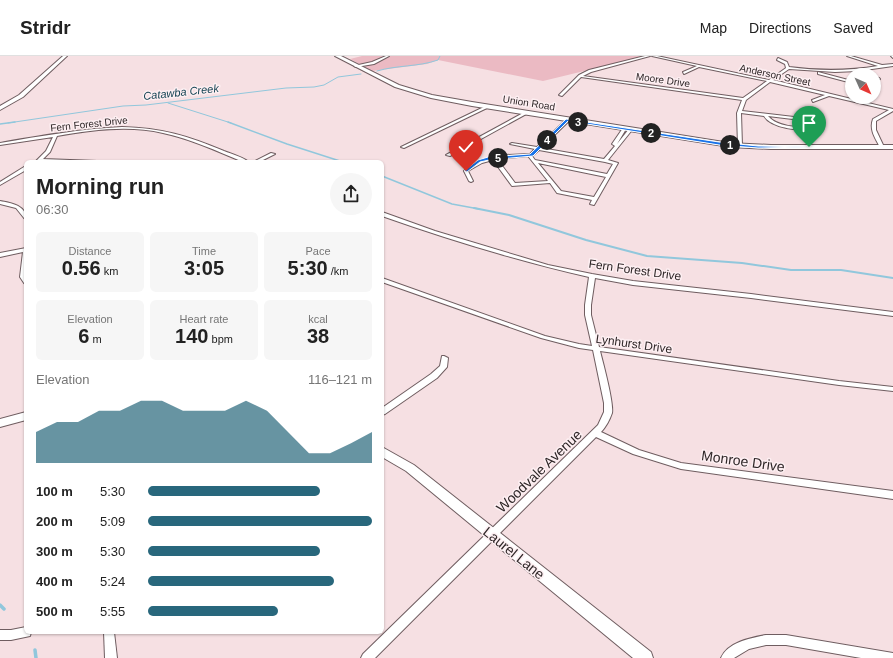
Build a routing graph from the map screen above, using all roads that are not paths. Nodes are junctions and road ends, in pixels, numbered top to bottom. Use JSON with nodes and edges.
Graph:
{"nodes":[{"id":1,"x":60,"y":56,"type":"edge"},
{"id":2,"x":65,"y":56,"type":"edge"},
{"id":3,"x":338,"y":56,"type":"edge"},
{"id":4,"x":388,"y":56,"type":"edge"},
{"id":5,"x":649,"y":56,"type":"edge"},
{"id":6,"x":653,"y":56,"type":"edge"},
{"id":7,"x":848,"y":56,"type":"edge"},
{"id":8,"x":778,"y":59,"type":"dead end"},
{"id":9,"x":893,"y":65,"type":"edge"},
{"id":10,"x":356,"y":66,"type":"junction"},
{"id":11,"x":882,"y":66,"type":"junction"},
{"id":12,"x":698,"y":67,"type":"junction"},
{"id":13,"x":788,"y":68,"type":"junction"},
{"id":14,"x":871,"y":68,"type":"edge"},
{"id":15,"x":816,"y":70,"type":"junction"},
{"id":16,"x":845,"y":71,"type":"edge"},
{"id":17,"x":684,"y":73,"type":"dead end"},
{"id":18,"x":580,"y":76,"type":"junction"},
{"id":19,"x":41,"y":77,"type":"junction"},
{"id":20,"x":845,"y":80,"type":"edge"},
{"id":21,"x":768,"y":81,"type":"junction"},
{"id":22,"x":561,"y":95,"type":"dead end"},
{"id":23,"x":828,"y":95,"type":"junction"},
{"id":24,"x":744,"y":99,"type":"junction"},
{"id":25,"x":813,"y":101,"type":"dead end"},
{"id":26,"x":0,"y":104,"type":"edge"},
{"id":27,"x":487,"y":107,"type":"junction"},
{"id":28,"x":0,"y":108,"type":"edge"},
{"id":29,"x":893,"y":110,"type":"edge"},
{"id":30,"x":740,"y":112,"type":"junction"},
{"id":31,"x":526,"y":113,"type":"junction"},
{"id":32,"x":765,"y":115,"type":"junction"},
{"id":33,"x":568,"y":120,"type":"junction"},
{"id":34,"x":627,"y":130,"type":"junction"},
{"id":35,"x":54,"y":136,"type":"junction"},
{"id":36,"x":0,"y":144,"type":"edge"},
{"id":37,"x":512,"y":144,"type":"dead end"},
{"id":38,"x":740,"y":146,"type":"junction"},
{"id":39,"x":403,"y":147,"type":"dead end"},
{"id":40,"x":882,"y":147,"type":"junction"},
{"id":41,"x":893,"y":147,"type":"edge"},
{"id":42,"x":538,"y":149,"type":"junction"},
{"id":43,"x":273,"y":154,"type":"dead end"},
{"id":44,"x":448,"y":155,"type":"dead end"},
{"id":45,"x":531,"y":155,"type":"junction"},
{"id":46,"x":494,"y":158,"type":"junction"},
{"id":47,"x":40,"y":160,"type":"edge"},
{"id":48,"x":242,"y":160,"type":"edge"},
{"id":49,"x":260,"y":160,"type":"edge"},
{"id":50,"x":535,"y":161,"type":"junction"},
{"id":51,"x":605,"y":161,"type":"junction"},
{"id":52,"x":24,"y":169,"type":"edge"},
{"id":53,"x":608,"y":176,"type":"junction"},
{"id":54,"x":471,"y":181,"type":"dead end"},
{"id":55,"x":551,"y":182,"type":"junction"},
{"id":56,"x":0,"y":184,"type":"edge"},
{"id":57,"x":595,"y":199,"type":"junction"},
{"id":58,"x":0,"y":202,"type":"edge"},
{"id":59,"x":592,"y":204,"type":"dead end"},
{"id":60,"x":24,"y":214,"type":"edge"},
{"id":61,"x":384,"y":215,"type":"edge"},
{"id":62,"x":24,"y":251,"type":"edge"},
{"id":63,"x":0,"y":255,"type":"edge"},
{"id":64,"x":24,"y":268,"type":"edge"},
{"id":65,"x":592,"y":276,"type":"junction"},
{"id":66,"x":24,"y":279,"type":"edge"},
{"id":67,"x":384,"y":281,"type":"edge"},
{"id":68,"x":893,"y":314,"type":"edge"},
{"id":69,"x":596,"y":350,"type":"junction"},
{"id":70,"x":444,"y":358,"type":"dead end"},
{"id":71,"x":893,"y":389,"type":"edge"},
{"id":72,"x":384,"y":411,"type":"edge"},
{"id":73,"x":24,"y":417,"type":"edge"},
{"id":74,"x":0,"y":423,"type":"edge"},
{"id":75,"x":596,"y":433,"type":"junction"},
{"id":76,"x":384,"y":452,"type":"edge"},
{"id":77,"x":893,"y":495,"type":"edge"},
{"id":78,"x":492,"y":535,"type":"junction"},
{"id":79,"x":24,"y":632,"type":"edge"},
{"id":80,"x":109,"y":634,"type":"edge"},
{"id":81,"x":0,"y":635,"type":"edge"},
{"id":82,"x":111,"y":658,"type":"edge"},
{"id":83,"x":367,"y":658,"type":"edge"},
{"id":84,"x":645,"y":658,"type":"edge"},
{"id":85,"x":727,"y":658,"type":"edge"},
{"id":86,"x":893,"y":658,"type":"edge"}],
"edges":[{"from":1,"to":19,"type":"main road"},
{"from":2,"to":19,"type":"main road"},
{"from":3,"to":10,"type":"main road","name":"Union Road"},
{"from":4,"to":10,"type":"street"},
{"from":5,"to":18,"type":"street"},
{"from":6,"to":12,"type":"street","name":"Anderson Street"},
{"from":7,"to":11,"type":"street"},
{"from":8,"to":13,"type":"street"},
{"from":9,"to":11,"type":"street"},
{"from":10,"to":27,"type":"main road","name":"Union Road"},
{"from":11,"to":14,"type":"street"},
{"from":12,"to":17,"type":"street"},
{"from":12,"to":21,"type":"street","name":"Anderson Street"},
{"from":13,"to":15,"type":"street"},
{"from":13,"to":21,"type":"street"},
{"from":15,"to":16,"type":"street"},
{"from":15,"to":20,"type":"street"},
{"from":18,"to":22,"type":"street"},
{"from":18,"to":24,"type":"street","name":"Moore Drive"},
{"from":19,"to":26,"type":"main road"},
{"from":19,"to":28,"type":"main road"},
{"from":21,"to":23,"type":"street","name":"Anderson Street"},
{"from":21,"to":24,"type":"street"},
{"from":23,"to":25,"type":"street"},
{"from":23,"to":29,"type":"street","name":"Anderson Street"},
{"from":24,"to":30,"type":"street"},
{"from":27,"to":31,"type":"main road","name":"Union Road"},
{"from":27,"to":39,"type":"street"},
{"from":29,"to":40,"type":"street"},
{"from":30,"to":32,"type":"street"},
{"from":30,"to":38,"type":"street"},
{"from":31,"to":33,"type":"main road","name":"Union Road"},
{"from":31,"to":44,"type":"street"},
{"from":32,"to":32,"type":"street"},
{"from":33,"to":34,"type":"main road","name":"Union Road"},
{"from":33,"to":42,"type":"street"},
{"from":34,"to":38,"type":"main road","name":"Union Road"},
{"from":34,"to":51,"type":"street"},
{"from":35,"to":36,"type":"street","name":"Fern Forest Drive"},
{"from":35,"to":47,"type":"street"},
{"from":35,"to":48,"type":"street","name":"Fern Forest Drive"},
{"from":37,"to":42,"type":"street"},
{"from":38,"to":40,"type":"main road","name":"Union Road"},
{"from":40,"to":41,"type":"main road","name":"Union Road"},
{"from":42,"to":45,"type":"street"},
{"from":42,"to":51,"type":"street"},
{"from":43,"to":49,"type":"street"},
{"from":45,"to":46,"type":"street"},
{"from":45,"to":50,"type":"street"},
{"from":46,"to":54,"type":"street"},
{"from":46,"to":55,"type":"street"},
{"from":50,"to":53,"type":"street"},
{"from":50,"to":55,"type":"street"},
{"from":51,"to":53,"type":"street"},
{"from":52,"to":56,"type":"street"},
{"from":53,"to":57,"type":"street"},
{"from":55,"to":57,"type":"street"},
{"from":57,"to":59,"type":"street"},
{"from":58,"to":60,"type":"street"},
{"from":61,"to":65,"type":"street","name":"Fern Forest Drive"},
{"from":62,"to":63,"type":"street"},
{"from":64,"to":66,"type":"street"},
{"from":65,"to":68,"type":"street","name":"Fern Forest Drive"},
{"from":65,"to":69,"type":"street","name":"Woodvale Avenue"},
{"from":67,"to":69,"type":"street","name":"Lynhurst Drive"},
{"from":69,"to":71,"type":"street","name":"Lynhurst Drive"},
{"from":69,"to":75,"type":"street","name":"Woodvale Avenue"},
{"from":70,"to":72,"type":"street"},
{"from":73,"to":74,"type":"main road"},
{"from":75,"to":77,"type":"street","name":"Monroe Drive"},
{"from":75,"to":78,"type":"street","name":"Woodvale Avenue"},
{"from":76,"to":78,"type":"main road","name":"Laurel Lane"},
{"from":78,"to":83,"type":"street","name":"Woodvale Avenue"},
{"from":78,"to":84,"type":"main road","name":"Laurel Lane"},
{"from":79,"to":81,"type":"street"},
{"from":80,"to":82,"type":"street"},
{"from":85,"to":86,"type":"street"}]}
